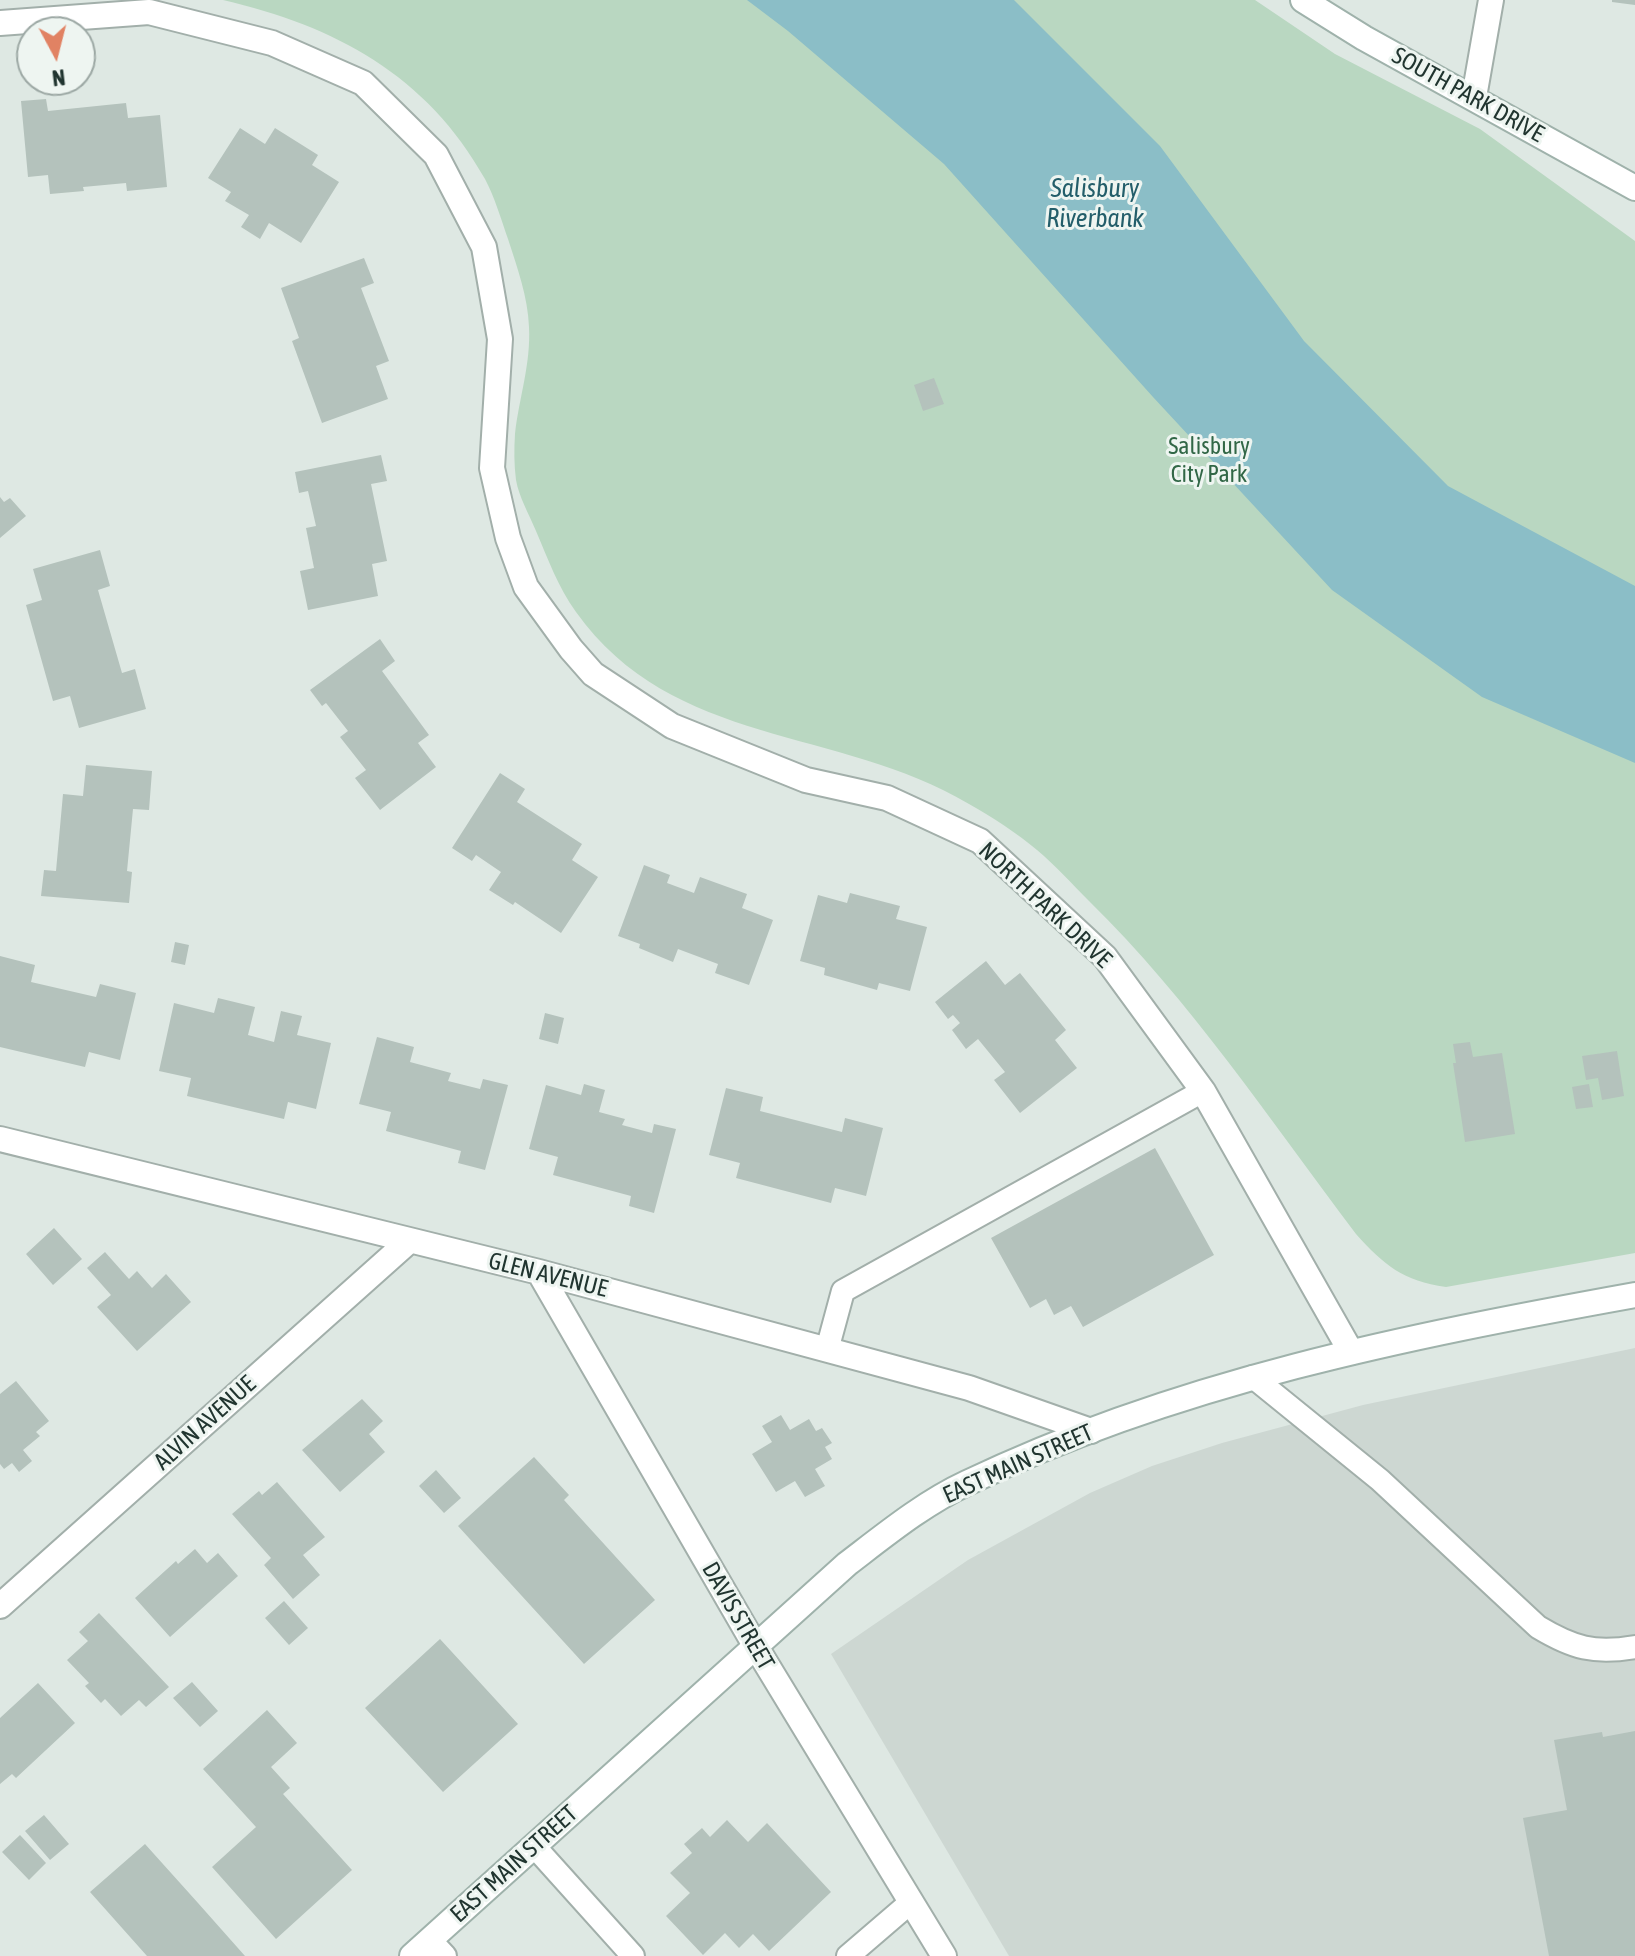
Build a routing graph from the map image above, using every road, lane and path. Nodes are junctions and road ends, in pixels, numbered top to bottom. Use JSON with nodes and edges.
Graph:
{"nodes":[{"id":1,"x":1303,"y":0,"type":"edge"},
{"id":2,"x":1491,"y":0,"type":"edge"},
{"id":3,"x":0,"y":23,"type":"edge"},
{"id":4,"x":1474,"y":97,"type":"junction"},
{"id":5,"x":1635,"y":188,"type":"edge"},
{"id":6,"x":1203,"y":1091,"type":"junction"},
{"id":7,"x":0,"y":1139,"type":"edge"},
{"id":8,"x":409,"y":1241,"type":"junction"},
{"id":9,"x":539,"y":1272,"type":"junction"},
{"id":10,"x":1635,"y":1295,"type":"edge"},
{"id":11,"x":827,"y":1350,"type":"junction"},
{"id":12,"x":1351,"y":1352,"type":"junction"},
{"id":13,"x":1253,"y":1377,"type":"junction"},
{"id":14,"x":1091,"y":1431,"type":"junction"},
{"id":15,"x":0,"y":1606,"type":"edge"},
{"id":16,"x":756,"y":1647,"type":"junction"},
{"id":17,"x":1635,"y":1647,"type":"edge"},
{"id":18,"x":534,"y":1846,"type":"junction"},
{"id":19,"x":911,"y":1902,"type":"junction"},
{"id":20,"x":429,"y":1951,"type":"edge"},
{"id":21,"x":633,"y":1956,"type":"edge"},
{"id":22,"x":848,"y":1956,"type":"edge"},
{"id":23,"x":944,"y":1956,"type":"edge"}],
"edges":[{"from":1,"to":4,"type":"street","name":"SOUTH PARK DRIVE"},
{"from":2,"to":4,"type":"street"},
{"from":3,"to":6,"type":"street","name":"NORTH PARK DRIVE"},
{"from":4,"to":5,"type":"street","name":"SOUTH PARK DRIVE"},
{"from":6,"to":11,"type":"lane"},
{"from":6,"to":12,"type":"street","name":"NORTH PARK DRIVE"},
{"from":7,"to":8,"type":"street","name":"GLEN AVENUE"},
{"from":8,"to":9,"type":"street","name":"GLEN AVENUE"},
{"from":8,"to":15,"type":"street","name":"ALVIN AVENUE"},
{"from":9,"to":11,"type":"street","name":"GLEN AVENUE"},
{"from":9,"to":16,"type":"street","name":"DAVIS STREET"},
{"from":10,"to":12,"type":"street","name":"EAST MAIN STREET"},
{"from":11,"to":14,"type":"street","name":"GLEN AVENUE"},
{"from":12,"to":13,"type":"street","name":"EAST MAIN STREET"},
{"from":13,"to":14,"type":"street","name":"EAST MAIN STREET"},
{"from":13,"to":17,"type":"lane"},
{"from":14,"to":16,"type":"street","name":"EAST MAIN STREET"},
{"from":16,"to":18,"type":"street","name":"EAST MAIN STREET"},
{"from":16,"to":19,"type":"street","name":"DAVIS STREET"},
{"from":18,"to":20,"type":"street","name":"EAST MAIN STREET"},
{"from":18,"to":21,"type":"lane"},
{"from":19,"to":22,"type":"lane"},
{"from":19,"to":23,"type":"street","name":"DAVIS STREET"}]}
